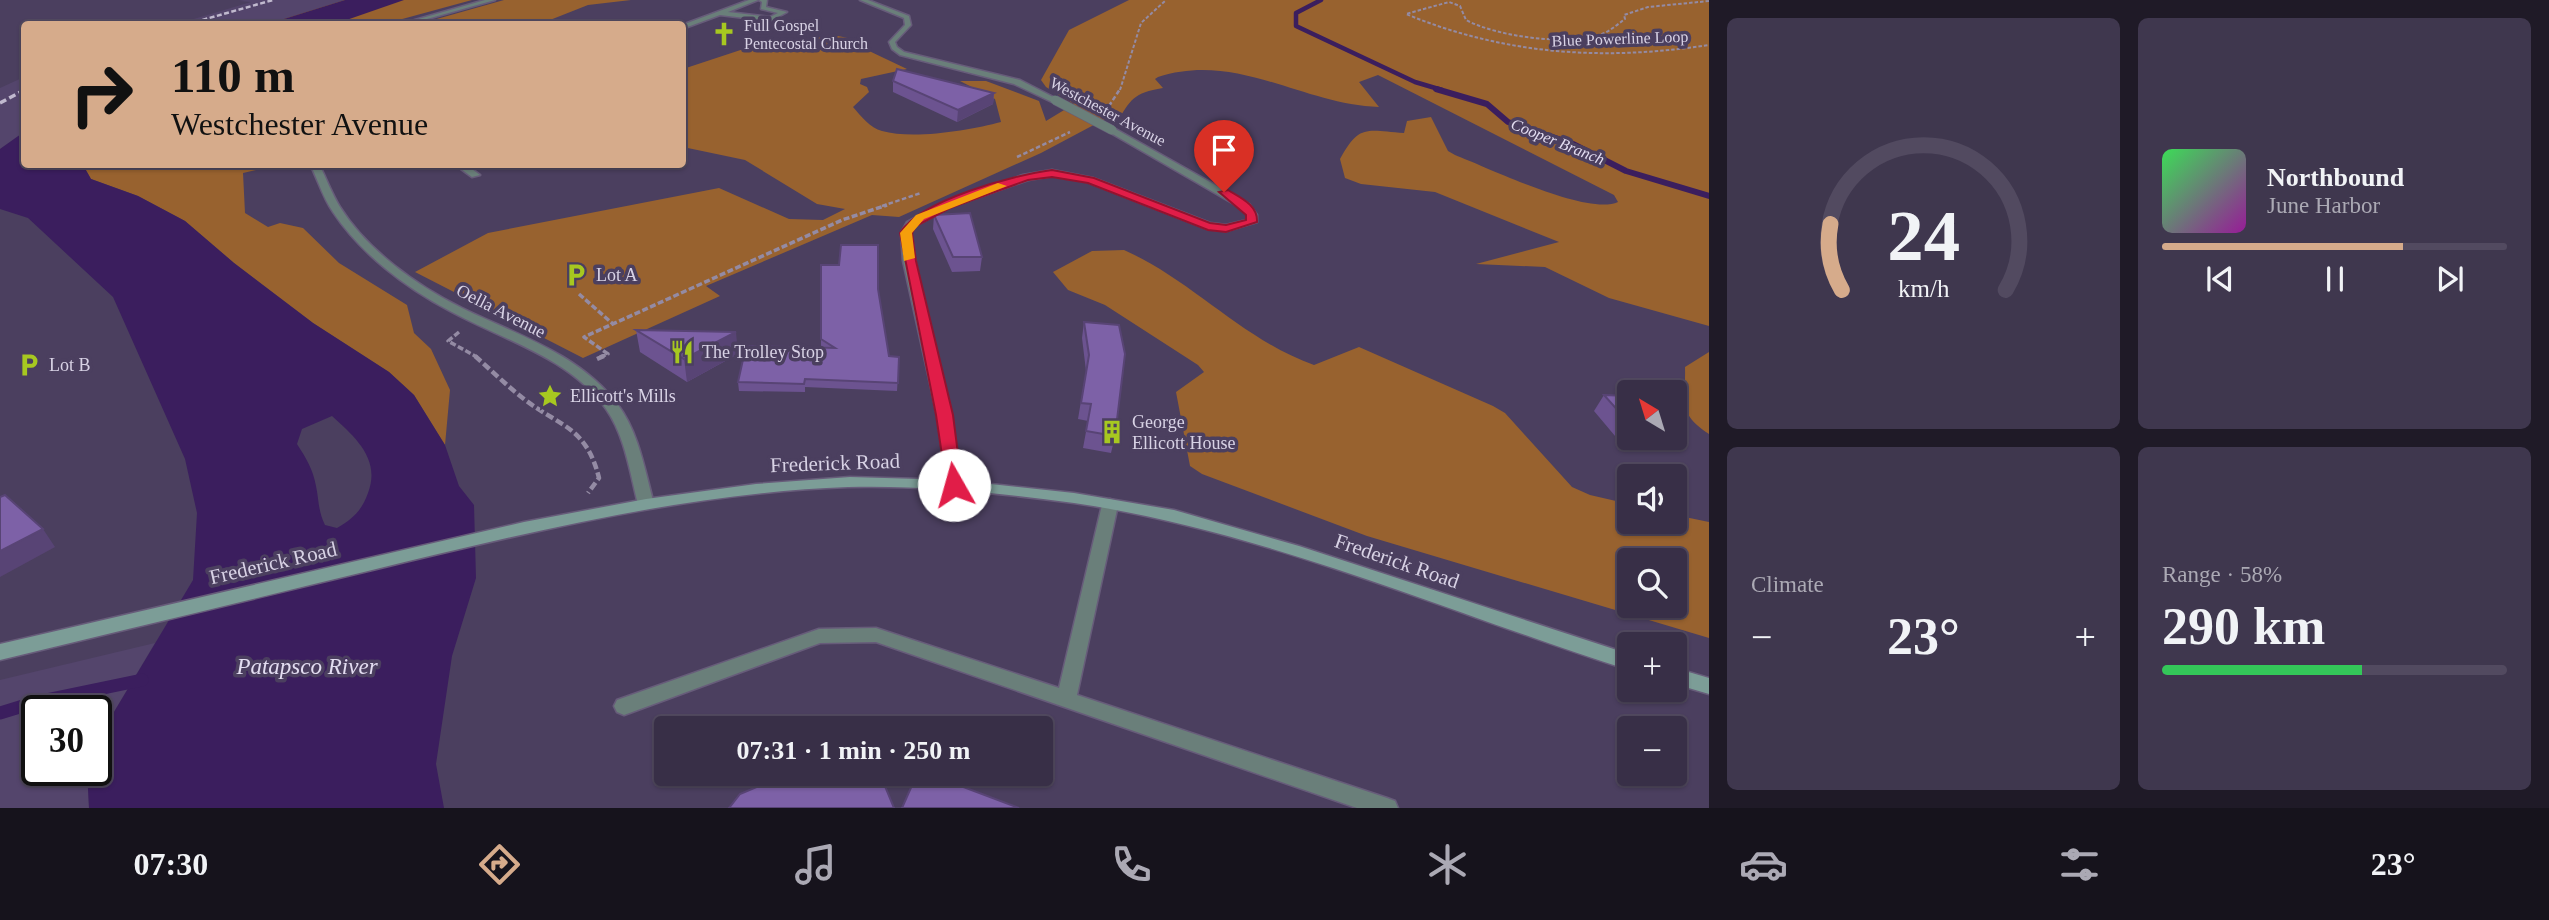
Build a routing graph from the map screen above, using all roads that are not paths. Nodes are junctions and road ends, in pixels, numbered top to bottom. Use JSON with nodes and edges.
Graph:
{"nodes":[{"id":1,"x":492,"y":0,"type":"edge"},
{"id":2,"x":755,"y":0,"type":"edge"},
{"id":3,"x":762,"y":0,"type":"edge"},
{"id":4,"x":863,"y":0,"type":"edge"},
{"id":5,"x":719,"y":13,"type":"junction"},
{"id":6,"x":415,"y":21,"type":"edge"},
{"id":7,"x":686,"y":25,"type":"edge"},
{"id":8,"x":316,"y":168,"type":"edge"},
{"id":9,"x":464,"y":168,"type":"edge"},
{"id":10,"x":475,"y":175,"type":"dead end"},
{"id":11,"x":954,"y":485,"type":"junction"},
{"id":12,"x":646,"y":504,"type":"junction"},
{"id":13,"x":1110,"y":505,"type":"junction"},
{"id":14,"x":0,"y":652,"type":"edge"},
{"id":15,"x":1617,"y":658,"type":"edge"},
{"id":16,"x":1687,"y":680,"type":"edge"},
{"id":17,"x":1709,"y":686,"type":"edge"},
{"id":18,"x":1066,"y":701,"type":"junction"},
{"id":19,"x":624,"y":706,"type":"dead end"},
{"id":20,"x":1387,"y":808,"type":"edge"}],
"edges":[{"from":1,"to":6,"type":"street"},
{"from":2,"to":5,"type":"street"},
{"from":3,"to":5,"type":"street"},
{"from":4,"to":11,"type":"street","name":"Westchester Avenue","bridge":true},
{"from":5,"to":7,"type":"street"},
{"from":8,"to":12,"type":"street","name":"Oella Avenue"},
{"from":9,"to":10,"type":"street"},
{"from":11,"to":12,"type":"main road","name":"Frederick Road"},
{"from":11,"to":13,"type":"main road","name":"Frederick Road"},
{"from":12,"to":14,"type":"main road","name":"Frederick Road"},
{"from":13,"to":15,"type":"main road","name":"Frederick Road"},
{"from":13,"to":18,"type":"street"},
{"from":16,"to":17,"type":"main road"},
{"from":18,"to":19,"type":"street"},
{"from":18,"to":20,"type":"street"}]}
